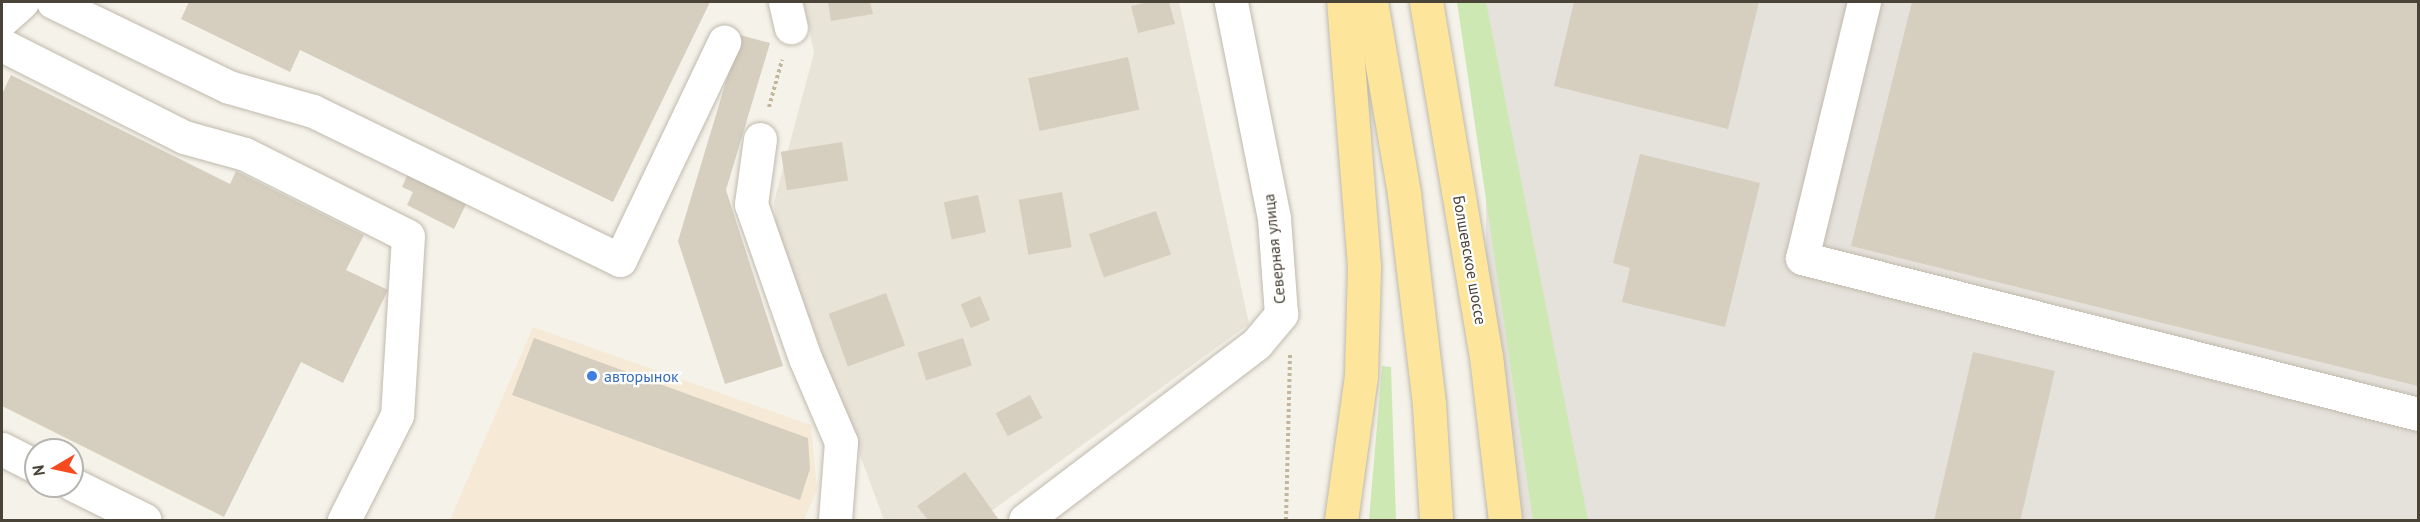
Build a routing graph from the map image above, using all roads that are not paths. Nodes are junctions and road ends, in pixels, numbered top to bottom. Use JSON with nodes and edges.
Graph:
{"nodes":[{"id":1,"x":22,"y":2,"type":"edge"},
{"id":2,"x":53,"y":2,"type":"edge"},
{"id":3,"x":1231,"y":2,"type":"edge"},
{"id":4,"x":1343,"y":2,"type":"edge"},
{"id":5,"x":1371,"y":2,"type":"edge"},
{"id":6,"x":1426,"y":2,"type":"edge"},
{"id":7,"x":1864,"y":2,"type":"edge"},
{"id":8,"x":2,"y":20,"type":"edge"},
{"id":9,"x":724,"y":42,"type":"dead end"},
{"id":10,"x":2,"y":45,"type":"edge"},
{"id":11,"x":760,"y":140,"type":"road end"},
{"id":12,"x":2418,"y":414,"type":"edge"},
{"id":13,"x":2,"y":449,"type":"edge"},
{"id":14,"x":24,"y":460,"type":"edge"},
{"id":15,"x":84,"y":490,"type":"edge"},
{"id":16,"x":146,"y":520,"type":"edge"},
{"id":17,"x":344,"y":520,"type":"edge"},
{"id":18,"x":835,"y":520,"type":"edge"},
{"id":19,"x":1025,"y":520,"type":"edge"},
{"id":20,"x":1341,"y":520,"type":"edge"},
{"id":21,"x":1436,"y":520,"type":"edge"},
{"id":22,"x":1505,"y":520,"type":"edge"}],
"edges":[{"from":1,"to":8,"type":"street"},
{"from":2,"to":9,"type":"street"},
{"from":3,"to":19,"type":"street","name":"Северная улица"},
{"from":4,"to":20,"type":"main road"},
{"from":5,"to":21,"type":"main road"},
{"from":6,"to":22,"type":"main road","name":"Болшевское шоссе"},
{"from":7,"to":12,"type":"street"},
{"from":10,"to":17,"type":"street"},
{"from":11,"to":18,"type":"street"},
{"from":13,"to":14,"type":"street"},
{"from":15,"to":16,"type":"street"}]}
